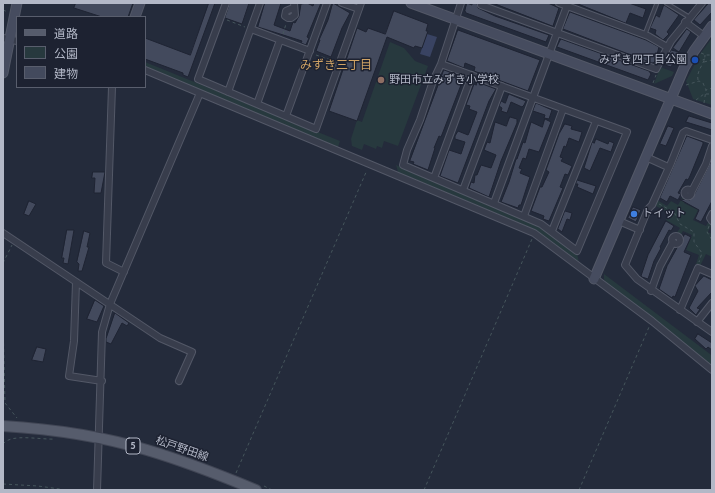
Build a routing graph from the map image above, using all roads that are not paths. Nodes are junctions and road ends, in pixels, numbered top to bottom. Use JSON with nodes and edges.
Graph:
{"nodes":[{"id":1,"x":18,"y":3,"type":"edge"},
{"id":2,"x":140,"y":3,"type":"edge"},
{"id":3,"x":226,"y":3,"type":"edge"},
{"id":4,"x":260,"y":3,"type":"edge"},
{"id":5,"x":327,"y":3,"type":"edge"},
{"id":6,"x":342,"y":3,"type":"edge"},
{"id":7,"x":411,"y":3,"type":"edge"},
{"id":8,"x":461,"y":3,"type":"edge"},
{"id":9,"x":482,"y":3,"type":"edge"},
{"id":10,"x":560,"y":3,"type":"edge"},
{"id":11,"x":657,"y":3,"type":"edge"},
{"id":12,"x":666,"y":3,"type":"edge"},
{"id":13,"x":702,"y":3,"type":"edge"},
{"id":14,"x":567,"y":4,"type":"edge"},
{"id":15,"x":294,"y":5,"type":"edge"},
{"id":16,"x":360,"y":6,"type":"edge"},
{"id":17,"x":16,"y":16,"type":"edge"},
{"id":18,"x":135,"y":16,"type":"edge"},
{"id":19,"x":288,"y":18,"type":"road end"},
{"id":20,"x":455,"y":19,"type":"junction"},
{"id":21,"x":687,"y":20,"type":"junction"},
{"id":22,"x":15,"y":24,"type":"edge"},
{"id":23,"x":712,"y":26,"type":"edge"},
{"id":24,"x":251,"y":29,"type":"junction"},
{"id":25,"x":557,"y":32,"type":"junction"},
{"id":26,"x":645,"y":34,"type":"junction"},
{"id":27,"x":704,"y":36,"type":"junction"},
{"id":28,"x":10,"y":39,"type":"edge"},
{"id":29,"x":280,"y":40,"type":"junction"},
{"id":30,"x":667,"y":47,"type":"junction"},
{"id":31,"x":310,"y":52,"type":"junction"},
{"id":32,"x":549,"y":54,"type":"junction"},
{"id":33,"x":441,"y":64,"type":"junction"},
{"id":34,"x":146,"y":70,"type":"edge"},
{"id":35,"x":3,"y":72,"type":"edge"},
{"id":36,"x":472,"y":75,"type":"junction"},
{"id":37,"x":502,"y":86,"type":"junction"},
{"id":38,"x":112,"y":88,"type":"edge"},
{"id":39,"x":228,"y":92,"type":"junction"},
{"id":40,"x":200,"y":93,"type":"junction"},
{"id":41,"x":533,"y":97,"type":"junction"},
{"id":42,"x":670,"y":99,"type":"junction"},
{"id":43,"x":257,"y":104,"type":"junction"},
{"id":44,"x":563,"y":109,"type":"junction"},
{"id":45,"x":712,"y":114,"type":"edge"},
{"id":46,"x":286,"y":116,"type":"junction"},
{"id":47,"x":596,"y":121,"type":"junction"},
{"id":48,"x":712,"y":140,"type":"edge"},
{"id":49,"x":712,"y":146,"type":"edge"},
{"id":50,"x":646,"y":158,"type":"junction"},
{"id":51,"x":668,"y":167,"type":"junction"},
{"id":52,"x":434,"y":178,"type":"junction"},
{"id":53,"x":463,"y":190,"type":"junction"},
{"id":54,"x":692,"y":191,"type":"dead end"},
{"id":55,"x":494,"y":203,"type":"junction"},
{"id":56,"x":712,"y":214,"type":"edge"},
{"id":57,"x":524,"y":216,"type":"junction"},
{"id":58,"x":619,"y":221,"type":"junction"},
{"id":59,"x":712,"y":221,"type":"edge"},
{"id":60,"x":640,"y":230,"type":"junction"},
{"id":61,"x":552,"y":231,"type":"junction"},
{"id":62,"x":3,"y":233,"type":"edge"},
{"id":63,"x":673,"y":242,"type":"dead end"},
{"id":64,"x":124,"y":272,"type":"junction"},
{"id":65,"x":712,"y":274,"type":"edge"},
{"id":66,"x":594,"y":279,"type":"junction"},
{"id":67,"x":76,"y":282,"type":"junction"},
{"id":68,"x":651,"y":290,"type":"junction"},
{"id":69,"x":712,"y":303,"type":"edge"},
{"id":70,"x":110,"y":304,"type":"junction"},
{"id":71,"x":680,"y":310,"type":"junction"},
{"id":72,"x":698,"y":322,"type":"junction"},
{"id":73,"x":712,"y":332,"type":"edge"},
{"id":74,"x":712,"y":370,"type":"edge"},
{"id":75,"x":102,"y":381,"type":"junction"},
{"id":76,"x":179,"y":382,"type":"dead end"},
{"id":77,"x":3,"y":426,"type":"edge"},
{"id":78,"x":100,"y":438,"type":"junction"},
{"id":79,"x":97,"y":490,"type":"edge"},
{"id":80,"x":256,"y":490,"type":"edge"}],
"edges":[{"from":1,"to":17,"type":"street"},
{"from":2,"to":18,"type":"street"},
{"from":3,"to":39,"type":"street"},
{"from":4,"to":24,"type":"street"},
{"from":5,"to":31,"type":"street"},
{"from":6,"to":16,"type":"street"},
{"from":7,"to":20,"type":"street"},
{"from":8,"to":20,"type":"street"},
{"from":9,"to":25,"type":"street"},
{"from":10,"to":14,"type":"street"},
{"from":11,"to":26,"type":"lane"},
{"from":12,"to":21,"type":"lane"},
{"from":13,"to":21,"type":"street"},
{"from":14,"to":25,"type":"street"},
{"from":14,"to":26,"type":"street"},
{"from":15,"to":19,"type":"street"},
{"from":16,"to":46,"type":"street"},
{"from":20,"to":32,"type":"street"},
{"from":20,"to":33,"type":"street"},
{"from":21,"to":27,"type":"street"},
{"from":21,"to":30,"type":"street"},
{"from":22,"to":28,"type":"street"},
{"from":23,"to":27,"type":"street"},
{"from":24,"to":29,"type":"street"},
{"from":24,"to":39,"type":"street"},
{"from":25,"to":30,"type":"street"},
{"from":25,"to":32,"type":"street"},
{"from":26,"to":30,"type":"street"},
{"from":27,"to":42,"type":"street"},
{"from":28,"to":35,"type":"street"},
{"from":29,"to":31,"type":"street"},
{"from":29,"to":43,"type":"street"},
{"from":31,"to":46,"type":"street"},
{"from":32,"to":41,"type":"street"},
{"from":32,"to":42,"type":"street"},
{"from":33,"to":36,"type":"street"},
{"from":33,"to":52,"type":"street"},
{"from":34,"to":40,"type":"street"},
{"from":36,"to":37,"type":"street"},
{"from":36,"to":52,"type":"street"},
{"from":37,"to":41,"type":"street"},
{"from":37,"to":53,"type":"street"},
{"from":38,"to":64,"type":"street"},
{"from":39,"to":43,"type":"street"},
{"from":40,"to":64,"type":"street"},
{"from":40,"to":66,"type":"street"},
{"from":41,"to":44,"type":"street"},
{"from":41,"to":55,"type":"street"},
{"from":42,"to":45,"type":"street"},
{"from":42,"to":50,"type":"street"},
{"from":43,"to":46,"type":"street"},
{"from":44,"to":47,"type":"street"},
{"from":44,"to":57,"type":"street"},
{"from":47,"to":61,"type":"street"},
{"from":47,"to":61,"type":"street"},
{"from":48,"to":51,"type":"street"},
{"from":49,"to":54,"type":"street"},
{"from":50,"to":51,"type":"street"},
{"from":50,"to":58,"type":"street"},
{"from":51,"to":60,"type":"street"},
{"from":52,"to":53,"type":"street"},
{"from":53,"to":55,"type":"street"},
{"from":55,"to":57,"type":"street"},
{"from":56,"to":59,"type":"street"},
{"from":57,"to":61,"type":"street"},
{"from":58,"to":60,"type":"street"},
{"from":58,"to":66,"type":"street"},
{"from":60,"to":68,"type":"street"},
{"from":62,"to":67,"type":"street"},
{"from":63,"to":68,"type":"street"},
{"from":64,"to":70,"type":"street"},
{"from":65,"to":71,"type":"street"},
{"from":66,"to":74,"type":"street"},
{"from":67,"to":70,"type":"street"},
{"from":67,"to":75,"type":"street"},
{"from":68,"to":71,"type":"street"},
{"from":69,"to":72,"type":"street"},
{"from":70,"to":75,"type":"street"},
{"from":70,"to":76,"type":"street"},
{"from":71,"to":72,"type":"street"},
{"from":72,"to":73,"type":"street"},
{"from":75,"to":78,"type":"street"},
{"from":77,"to":78,"type":"main road","name":"松戸野田線","number":"5"},
{"from":78,"to":79,"type":"street"},
{"from":78,"to":80,"type":"main road","name":"松戸野田線","number":"5"}]}
